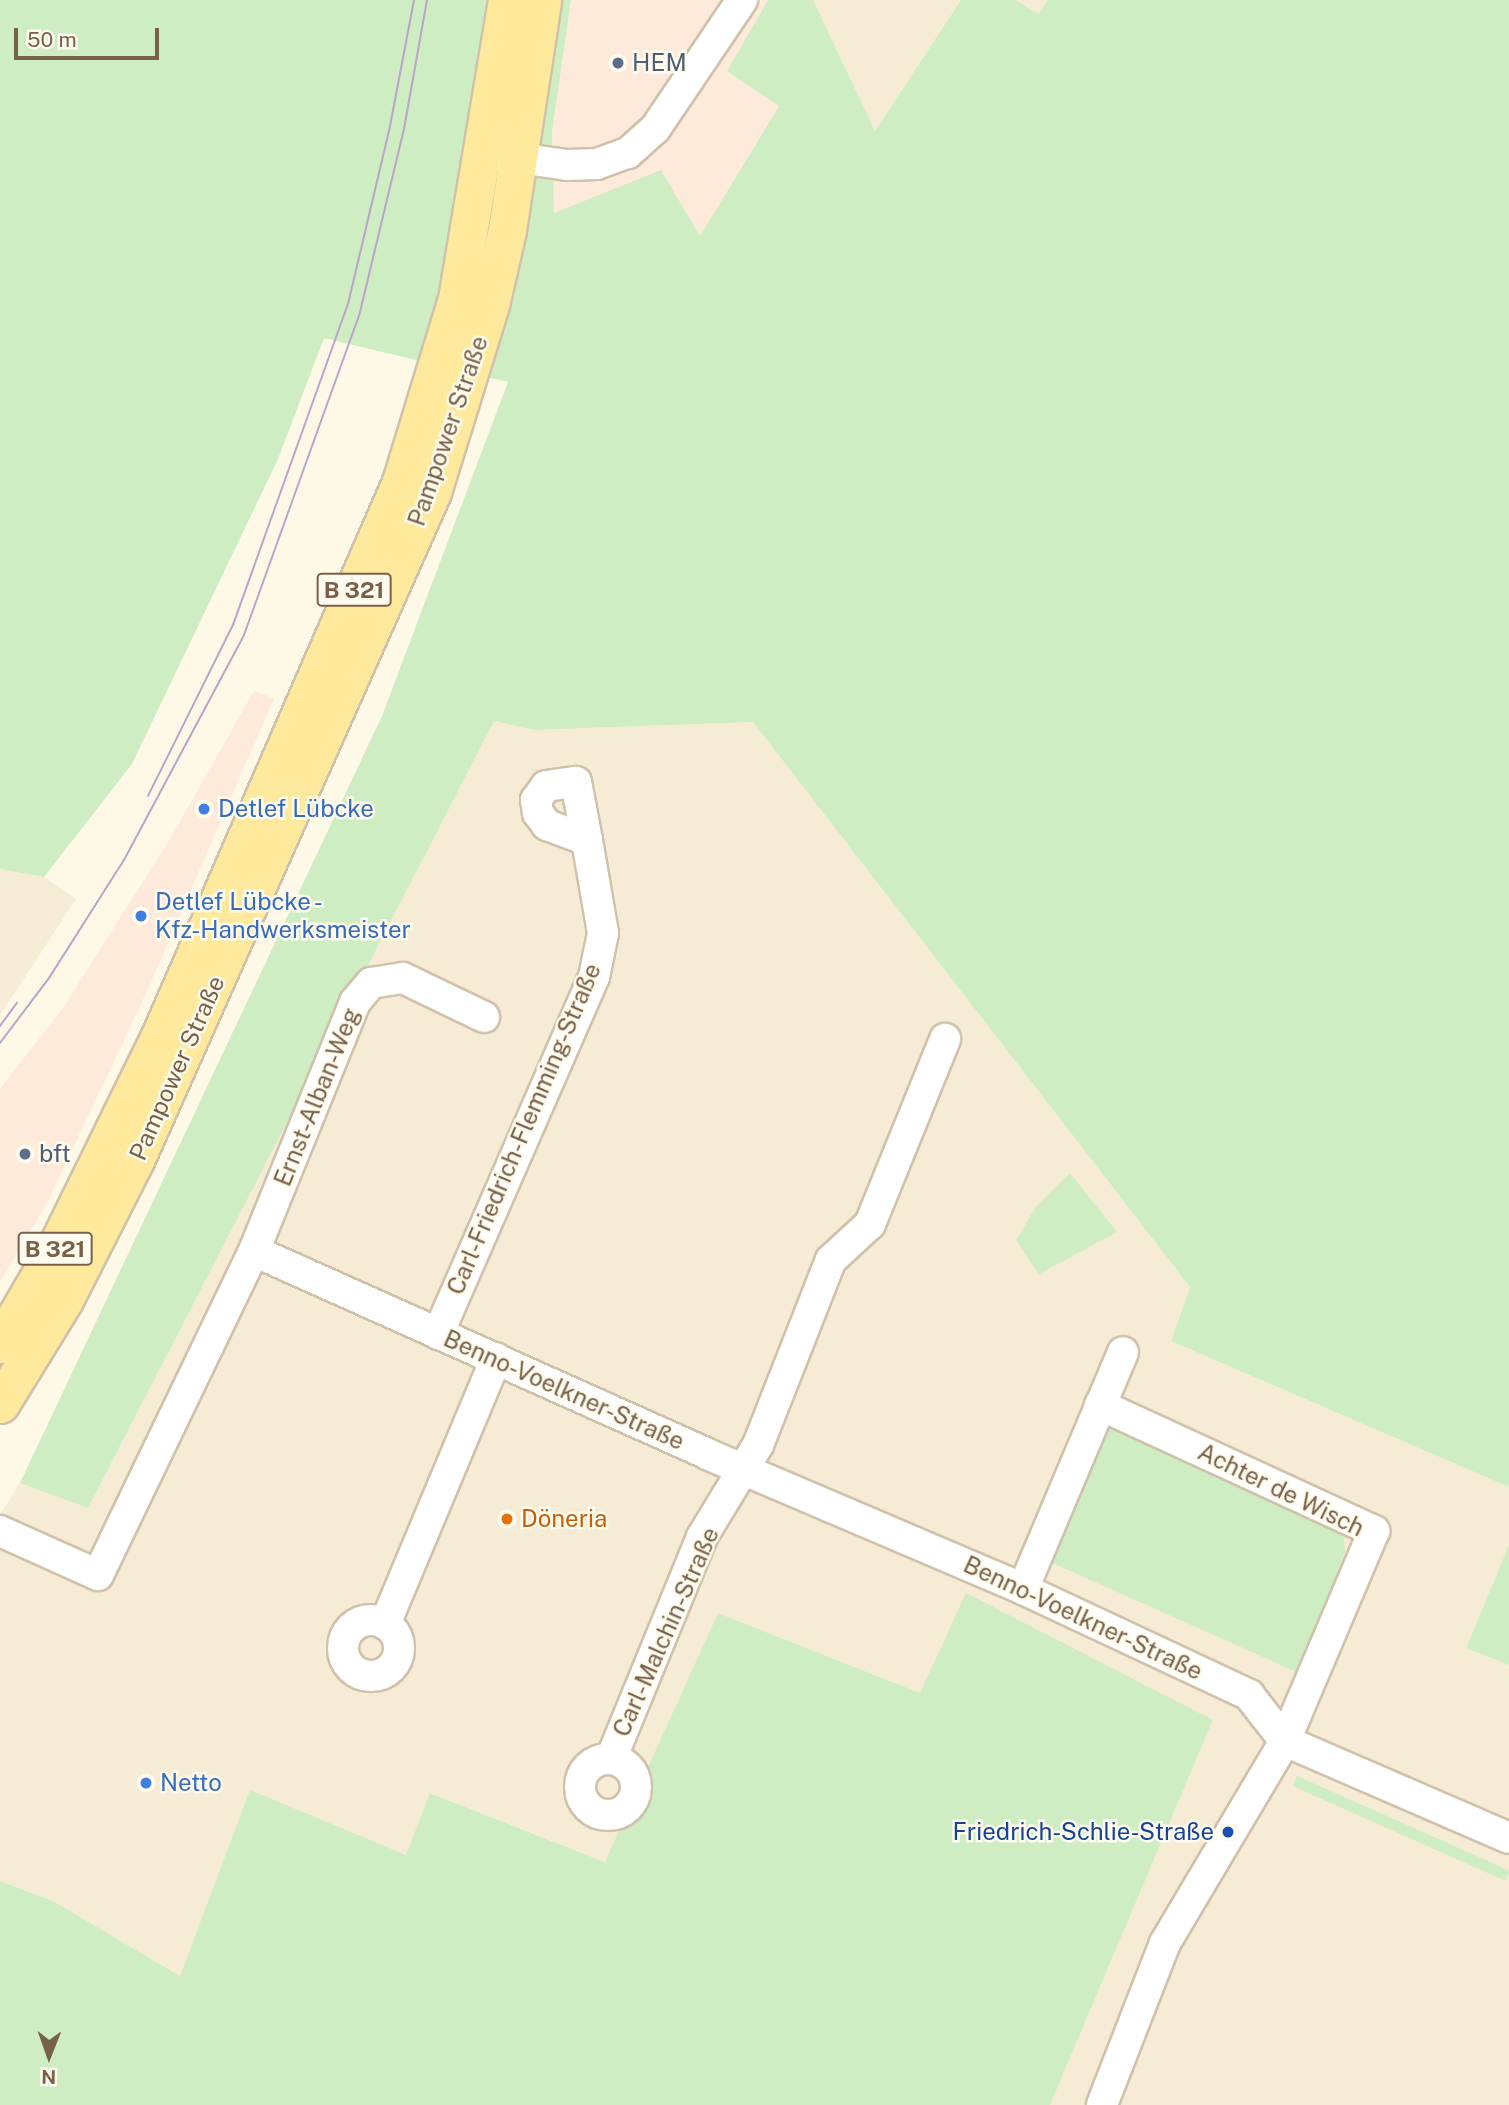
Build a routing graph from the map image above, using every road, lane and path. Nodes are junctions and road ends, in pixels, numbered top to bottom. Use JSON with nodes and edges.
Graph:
{"nodes":[{"id":1,"x":507,"y":0,"type":"edge"},
{"id":2,"x":542,"y":0,"type":"edge"},
{"id":3,"x":742,"y":0,"type":"edge"},
{"id":4,"x":484,"y":153,"type":"junction"},
{"id":5,"x":519,"y":158,"type":"junction"},
{"id":6,"x":587,"y":840,"type":"dead end"},
{"id":7,"x":484,"y":1017,"type":"dead end"},
{"id":8,"x":945,"y":1039,"type":"dead end"},
{"id":9,"x":254,"y":1251,"type":"junction"},
{"id":10,"x":438,"y":1334,"type":"junction"},
{"id":11,"x":0,"y":1344,"type":"edge"},
{"id":12,"x":1123,"y":1352,"type":"dead end"},
{"id":13,"x":496,"y":1359,"type":"junction"},
{"id":14,"x":0,"y":1404,"type":"edge"},
{"id":15,"x":1100,"y":1405,"type":"junction"},
{"id":16,"x":743,"y":1468,"type":"junction"},
{"id":17,"x":0,"y":1531,"type":"edge"},
{"id":18,"x":1023,"y":1589,"type":"junction"},
{"id":19,"x":385,"y":1624,"type":"dead end"},
{"id":20,"x":1285,"y":1741,"type":"junction"},
{"id":21,"x":611,"y":1759,"type":"dead end"},
{"id":22,"x":1509,"y":1838,"type":"edge"},
{"id":23,"x":1102,"y":2105,"type":"edge"}],
"edges":[{"from":1,"to":4,"type":"main road","name":"Pampower Straße","number":"B 321"},
{"from":2,"to":5,"type":"main road","name":"Pampower Straße","number":"B 321"},
{"from":3,"to":5,"type":"street"},
{"from":4,"to":5,"type":"street"},
{"from":4,"to":11,"type":"main road","name":"Pampower Straße","number":"B 321"},
{"from":5,"to":14,"type":"main road","name":"Pampower Straße","number":"B 321"},
{"from":6,"to":10,"type":"street","name":"Carl-Friedrich-Flemming-Straße"},
{"from":7,"to":9,"type":"street","name":"Ernst-Alban-Weg"},
{"from":8,"to":16,"type":"street","name":"Carl-Malchin-Straße"},
{"from":9,"to":10,"type":"street","name":"Benno-Voelkner-Straße"},
{"from":9,"to":17,"type":"street"},
{"from":10,"to":13,"type":"street","name":"Benno-Voelkner-Straße"},
{"from":12,"to":15,"type":"street"},
{"from":13,"to":16,"type":"street","name":"Benno-Voelkner-Straße"},
{"from":13,"to":19,"type":"street"},
{"from":15,"to":18,"type":"street"},
{"from":15,"to":20,"type":"street","name":"Achter de Wisch"},
{"from":16,"to":18,"type":"street","name":"Benno-Voelkner-Straße"},
{"from":16,"to":21,"type":"street","name":"Carl-Malchin-Straße"},
{"from":18,"to":20,"type":"street","name":"Benno-Voelkner-Straße"},
{"from":20,"to":22,"type":"street"},
{"from":20,"to":23,"type":"street"}]}
